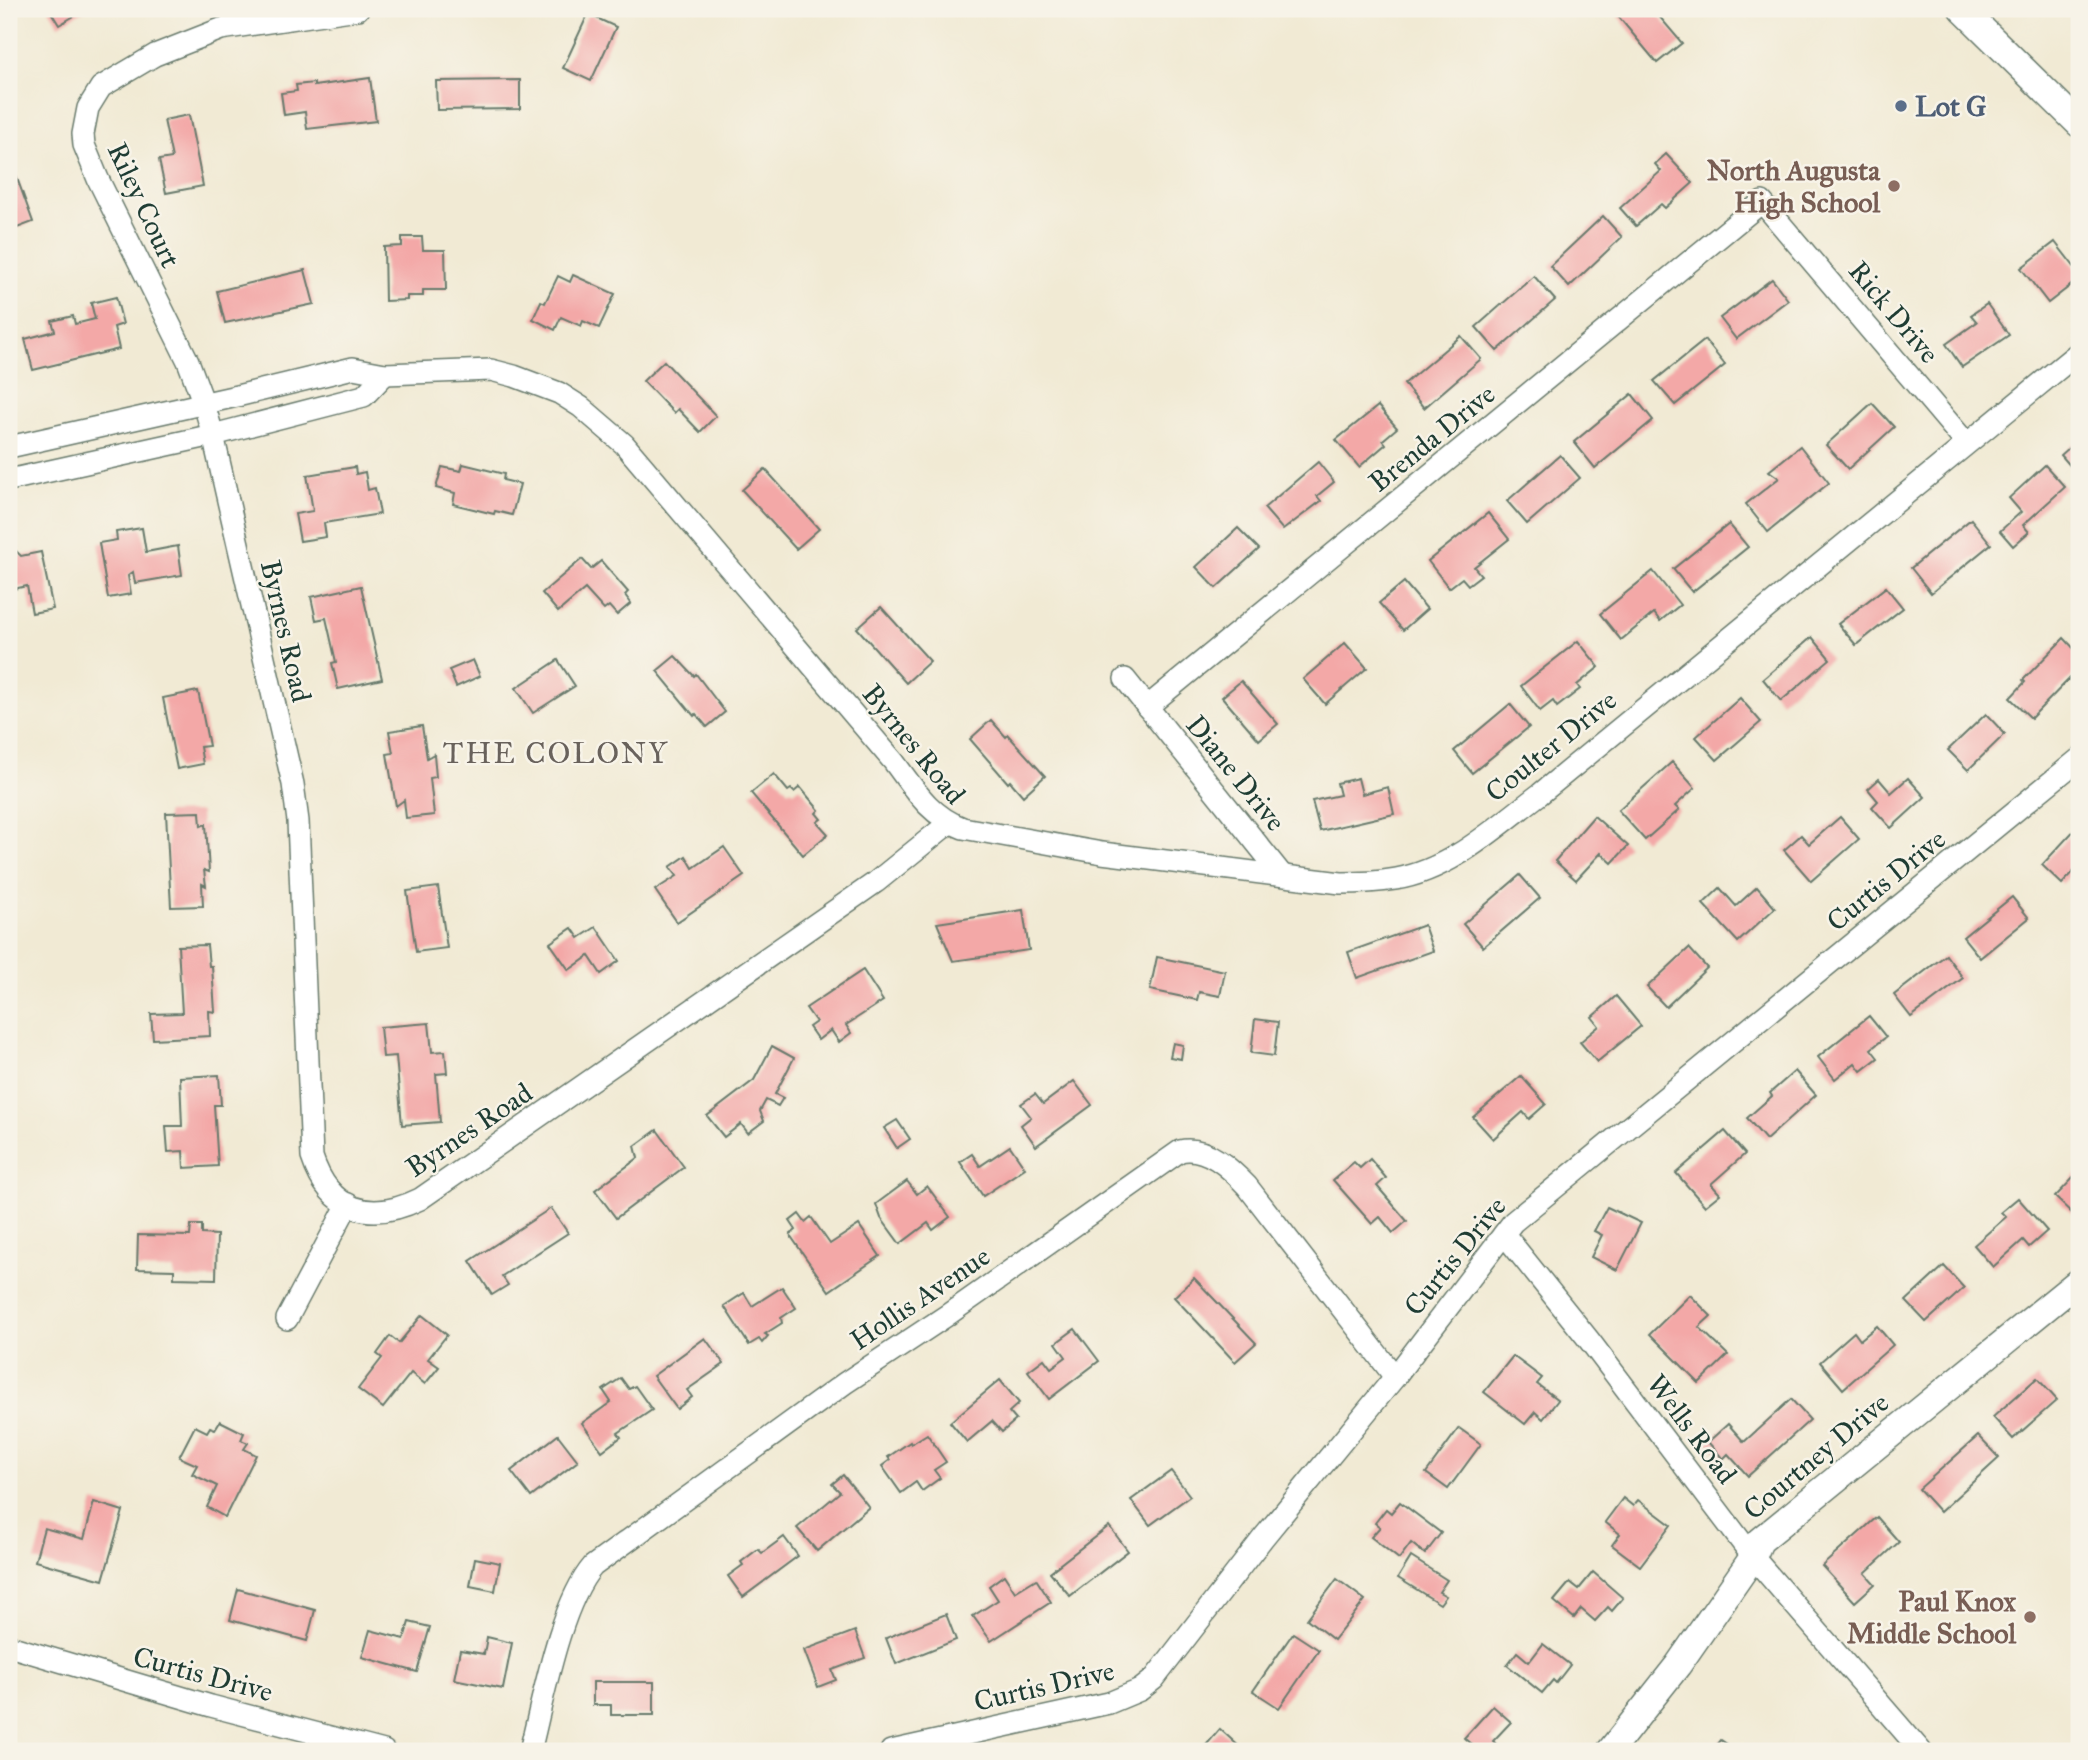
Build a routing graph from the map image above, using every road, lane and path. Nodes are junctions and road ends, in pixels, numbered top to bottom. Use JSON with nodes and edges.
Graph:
{"nodes":[{"id":1,"x":358,"y":9,"type":"edge"},
{"id":2,"x":1962,"y":9,"type":"edge"},
{"id":3,"x":2079,"y":124,"type":"edge"},
{"id":4,"x":1778,"y":218,"type":"joint"},
{"id":5,"x":2079,"y":352,"type":"edge"},
{"id":6,"x":385,"y":374,"type":"junction"},
{"id":7,"x":204,"y":404,"type":"junction"},
{"id":8,"x":214,"y":435,"type":"junction"},
{"id":9,"x":1966,"y":443,"type":"junction"},
{"id":10,"x":9,"y":447,"type":"edge"},
{"id":11,"x":9,"y":480,"type":"edge"},
{"id":12,"x":1125,"y":678,"type":"dead end"},
{"id":13,"x":1147,"y":707,"type":"junction"},
{"id":14,"x":2079,"y":759,"type":"edge"},
{"id":15,"x":949,"y":823,"type":"junction"},
{"id":16,"x":1282,"y":875,"type":"junction"},
{"id":17,"x":348,"y":1204,"type":"junction"},
{"id":18,"x":1504,"y":1234,"type":"junction"},
{"id":19,"x":2079,"y":1281,"type":"edge"},
{"id":20,"x":287,"y":1319,"type":"dead end"},
{"id":21,"x":1395,"y":1377,"type":"junction"},
{"id":22,"x":1753,"y":1557,"type":"junction"},
{"id":23,"x":9,"y":1646,"type":"edge"},
{"id":24,"x":384,"y":1751,"type":"edge"},
{"id":25,"x":530,"y":1751,"type":"edge"},
{"id":26,"x":891,"y":1751,"type":"edge"},
{"id":27,"x":1610,"y":1751,"type":"edge"},
{"id":28,"x":1921,"y":1751,"type":"edge"}],
"edges":[{"from":1,"to":7,"type":"street","name":"Riley Court"},
{"from":2,"to":3,"type":"street"},
{"from":4,"to":9,"type":"street","name":"Rick Drive"},
{"from":4,"to":13,"type":"street","name":"Brenda Drive"},
{"from":5,"to":9,"type":"street","name":"Coulter Drive"},
{"from":6,"to":7,"type":"street","name":"Byrnes Road"},
{"from":6,"to":8,"type":"street"},
{"from":6,"to":15,"type":"street","name":"Byrnes Road"},
{"from":7,"to":8,"type":"street","name":"Byrnes Road"},
{"from":7,"to":10,"type":"street","name":"Byrnes Road"},
{"from":8,"to":11,"type":"street"},
{"from":8,"to":17,"type":"street","name":"Byrnes Road"},
{"from":9,"to":16,"type":"street","name":"Coulter Drive"},
{"from":12,"to":13,"type":"street"},
{"from":13,"to":16,"type":"street","name":"Diane Drive"},
{"from":14,"to":18,"type":"street","name":"Curtis Drive"},
{"from":15,"to":16,"type":"street","name":"Coulter Drive"},
{"from":15,"to":17,"type":"street","name":"Byrnes Road"},
{"from":17,"to":20,"type":"street"},
{"from":18,"to":21,"type":"street","name":"Curtis Drive"},
{"from":18,"to":22,"type":"street","name":"Wells Road"},
{"from":19,"to":22,"type":"street","name":"Courtney Drive"},
{"from":21,"to":25,"type":"street","name":"Hollis Avenue"},
{"from":21,"to":26,"type":"street","name":"Curtis Drive"},
{"from":22,"to":27,"type":"street","name":"Courtney Drive"},
{"from":22,"to":28,"type":"street","name":"Wells Road"},
{"from":23,"to":24,"type":"street","name":"Curtis Drive"}]}
